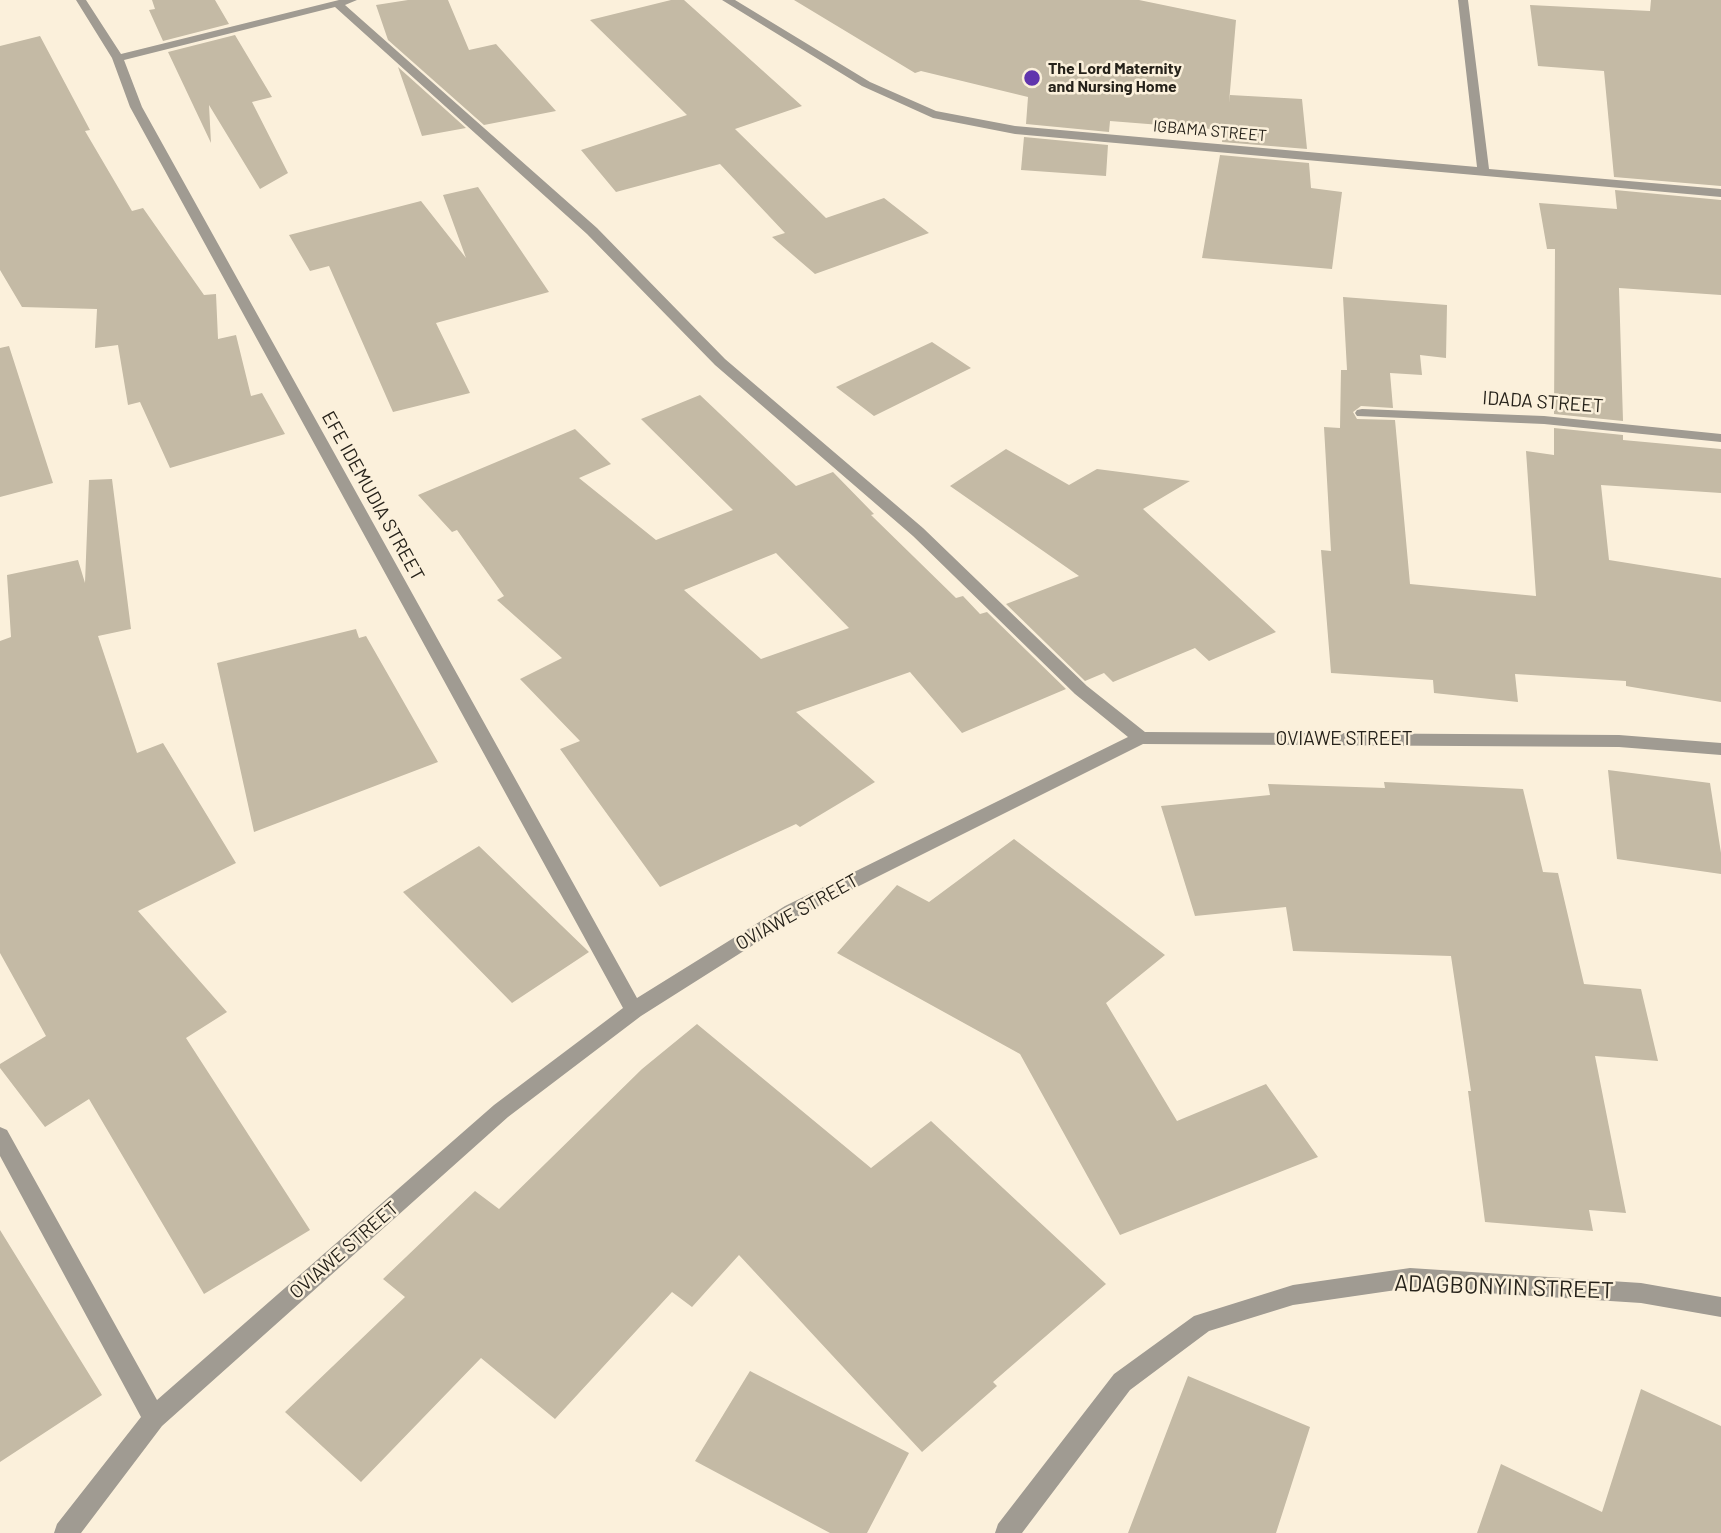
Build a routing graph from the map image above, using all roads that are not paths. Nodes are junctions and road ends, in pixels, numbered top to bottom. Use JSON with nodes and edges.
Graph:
{"nodes":[{"id":1,"x":81,"y":0,"type":"edge"},
{"id":2,"x":727,"y":0,"type":"edge"},
{"id":3,"x":1463,"y":0,"type":"edge"},
{"id":4,"x":345,"y":2,"type":"edge"},
{"id":5,"x":118,"y":58,"type":"junction"},
{"id":6,"x":1483,"y":170,"type":"junction"},
{"id":7,"x":1721,"y":193,"type":"edge"},
{"id":8,"x":1362,"y":413,"type":"dead end"},
{"id":9,"x":1721,"y":438,"type":"edge"},
{"id":10,"x":1141,"y":738,"type":"junction"},
{"id":11,"x":1721,"y":749,"type":"edge"},
{"id":12,"x":634,"y":1010,"type":"junction"},
{"id":13,"x":0,"y":1136,"type":"edge"},
{"id":14,"x":1721,"y":1307,"type":"edge"},
{"id":15,"x":154,"y":1418,"type":"junction"},
{"id":16,"x":66,"y":1533,"type":"edge"},
{"id":17,"x":1007,"y":1533,"type":"edge"}],
"edges":[{"from":1,"to":5,"type":"street","name":"EFE IDEMUDIA STREET"},
{"from":2,"to":6,"type":"street","name":"IGBAMA STREET"},
{"from":3,"to":6,"type":"street"},
{"from":4,"to":5,"type":"street"},
{"from":4,"to":10,"type":"street"},
{"from":5,"to":12,"type":"street","name":"EFE IDEMUDIA STREET"},
{"from":6,"to":7,"type":"street","name":"IGBAMA STREET"},
{"from":8,"to":9,"type":"street","name":"IDADA STREET"},
{"from":10,"to":11,"type":"street","name":"OVIAWE STREET"},
{"from":10,"to":12,"type":"street","name":"OVIAWE STREET"},
{"from":12,"to":15,"type":"street","name":"OVIAWE STREET"},
{"from":13,"to":15,"type":"street"},
{"from":14,"to":17,"type":"street","name":"ADAGBONYIN STREET"},
{"from":15,"to":16,"type":"street","name":"OVIAWE STREET"}]}
